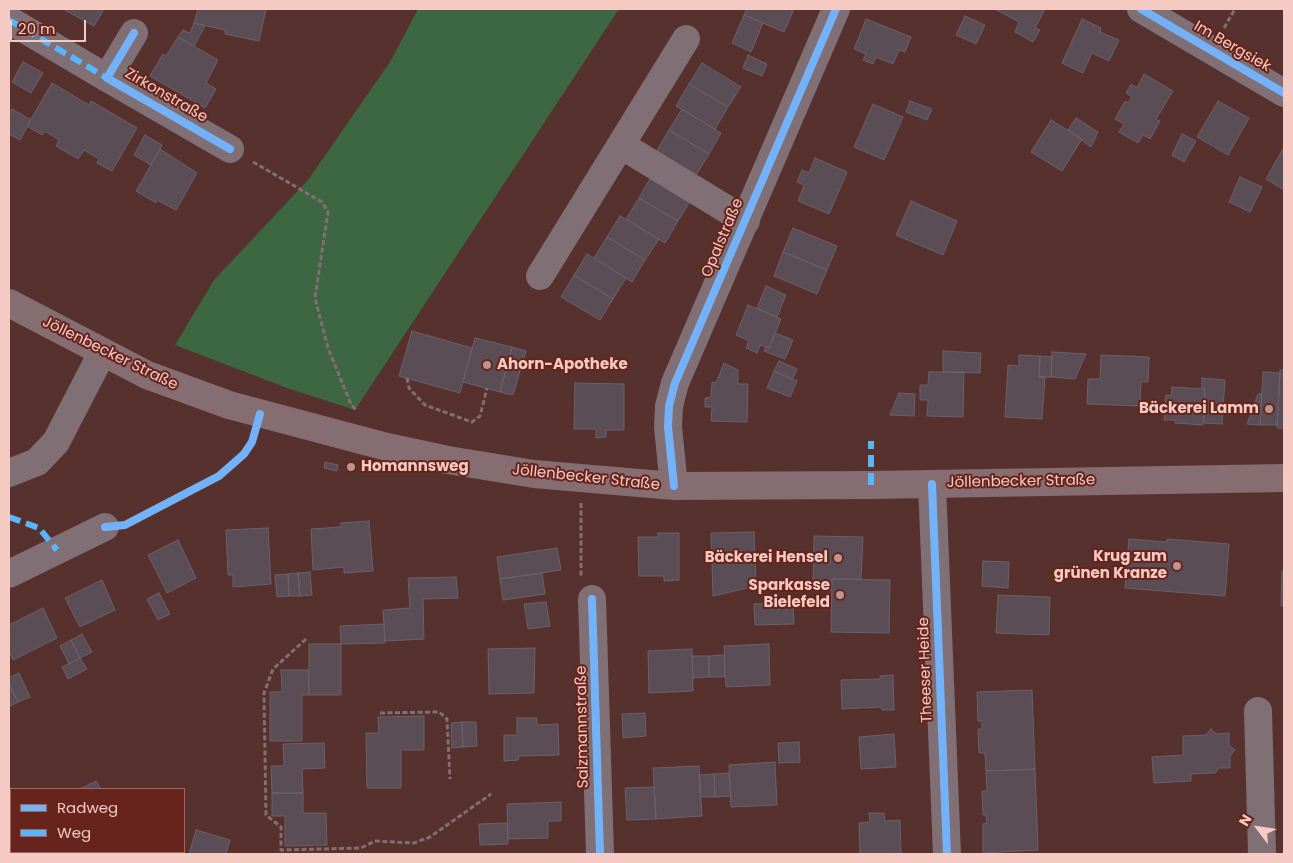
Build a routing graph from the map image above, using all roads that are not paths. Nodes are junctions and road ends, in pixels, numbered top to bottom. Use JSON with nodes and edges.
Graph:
{"nodes":[{"id":1,"x":836,"y":9,"type":"edge"},
{"id":2,"x":1140,"y":9,"type":"edge"},
{"id":3,"x":9,"y":20,"type":"edge"},
{"id":4,"x":134,"y":33,"type":"dead end"},
{"id":5,"x":686,"y":39,"type":"dead end"},
{"id":6,"x":108,"y":78,"type":"junction"},
{"id":7,"x":1284,"y":92,"type":"edge"},
{"id":8,"x":621,"y":145,"type":"junction"},
{"id":9,"x":230,"y":149,"type":"road end"},
{"id":10,"x":746,"y":220,"type":"junction"},
{"id":11,"x":540,"y":276,"type":"dead end"},
{"id":12,"x":9,"y":303,"type":"edge"},
{"id":13,"x":102,"y":353,"type":"junction"},
{"id":14,"x":9,"y":473,"type":"edge"},
{"id":15,"x":1284,"y":478,"type":"edge"},
{"id":16,"x":932,"y":484,"type":"junction"},
{"id":17,"x":674,"y":486,"type":"junction"},
{"id":18,"x":105,"y":527,"type":"dead end"},
{"id":19,"x":9,"y":574,"type":"edge"},
{"id":20,"x":592,"y":599,"type":"road end"},
{"id":21,"x":1258,"y":711,"type":"dead end"},
{"id":22,"x":600,"y":854,"type":"edge"},
{"id":23,"x":947,"y":854,"type":"edge"},
{"id":24,"x":1262,"y":854,"type":"edge"}],
"edges":[{"from":1,"to":10,"type":"street","name":"Opalstraße"},
{"from":2,"to":7,"type":"street","name":"Im Bergsiek"},
{"from":3,"to":6,"type":"street","name":"Zirkonstraße"},
{"from":4,"to":6,"type":"street","name":"Zirkonstraße"},
{"from":5,"to":8,"type":"street"},
{"from":6,"to":9,"type":"street","name":"Zirkonstraße"},
{"from":8,"to":10,"type":"street"},
{"from":8,"to":11,"type":"street"},
{"from":10,"to":17,"type":"street","name":"Opalstraße"},
{"from":12,"to":13,"type":"main road","name":"Jöllenbecker Straße"},
{"from":13,"to":14,"type":"street"},
{"from":13,"to":17,"type":"main road","name":"Jöllenbecker Straße"},
{"from":15,"to":16,"type":"main road","name":"Jöllenbecker Straße"},
{"from":16,"to":17,"type":"main road","name":"Jöllenbecker Straße"},
{"from":16,"to":23,"type":"street","name":"Theeser Heide"},
{"from":18,"to":19,"type":"street"},
{"from":20,"to":22,"type":"street","name":"Salzmannstraße"},
{"from":21,"to":24,"type":"street"}]}
